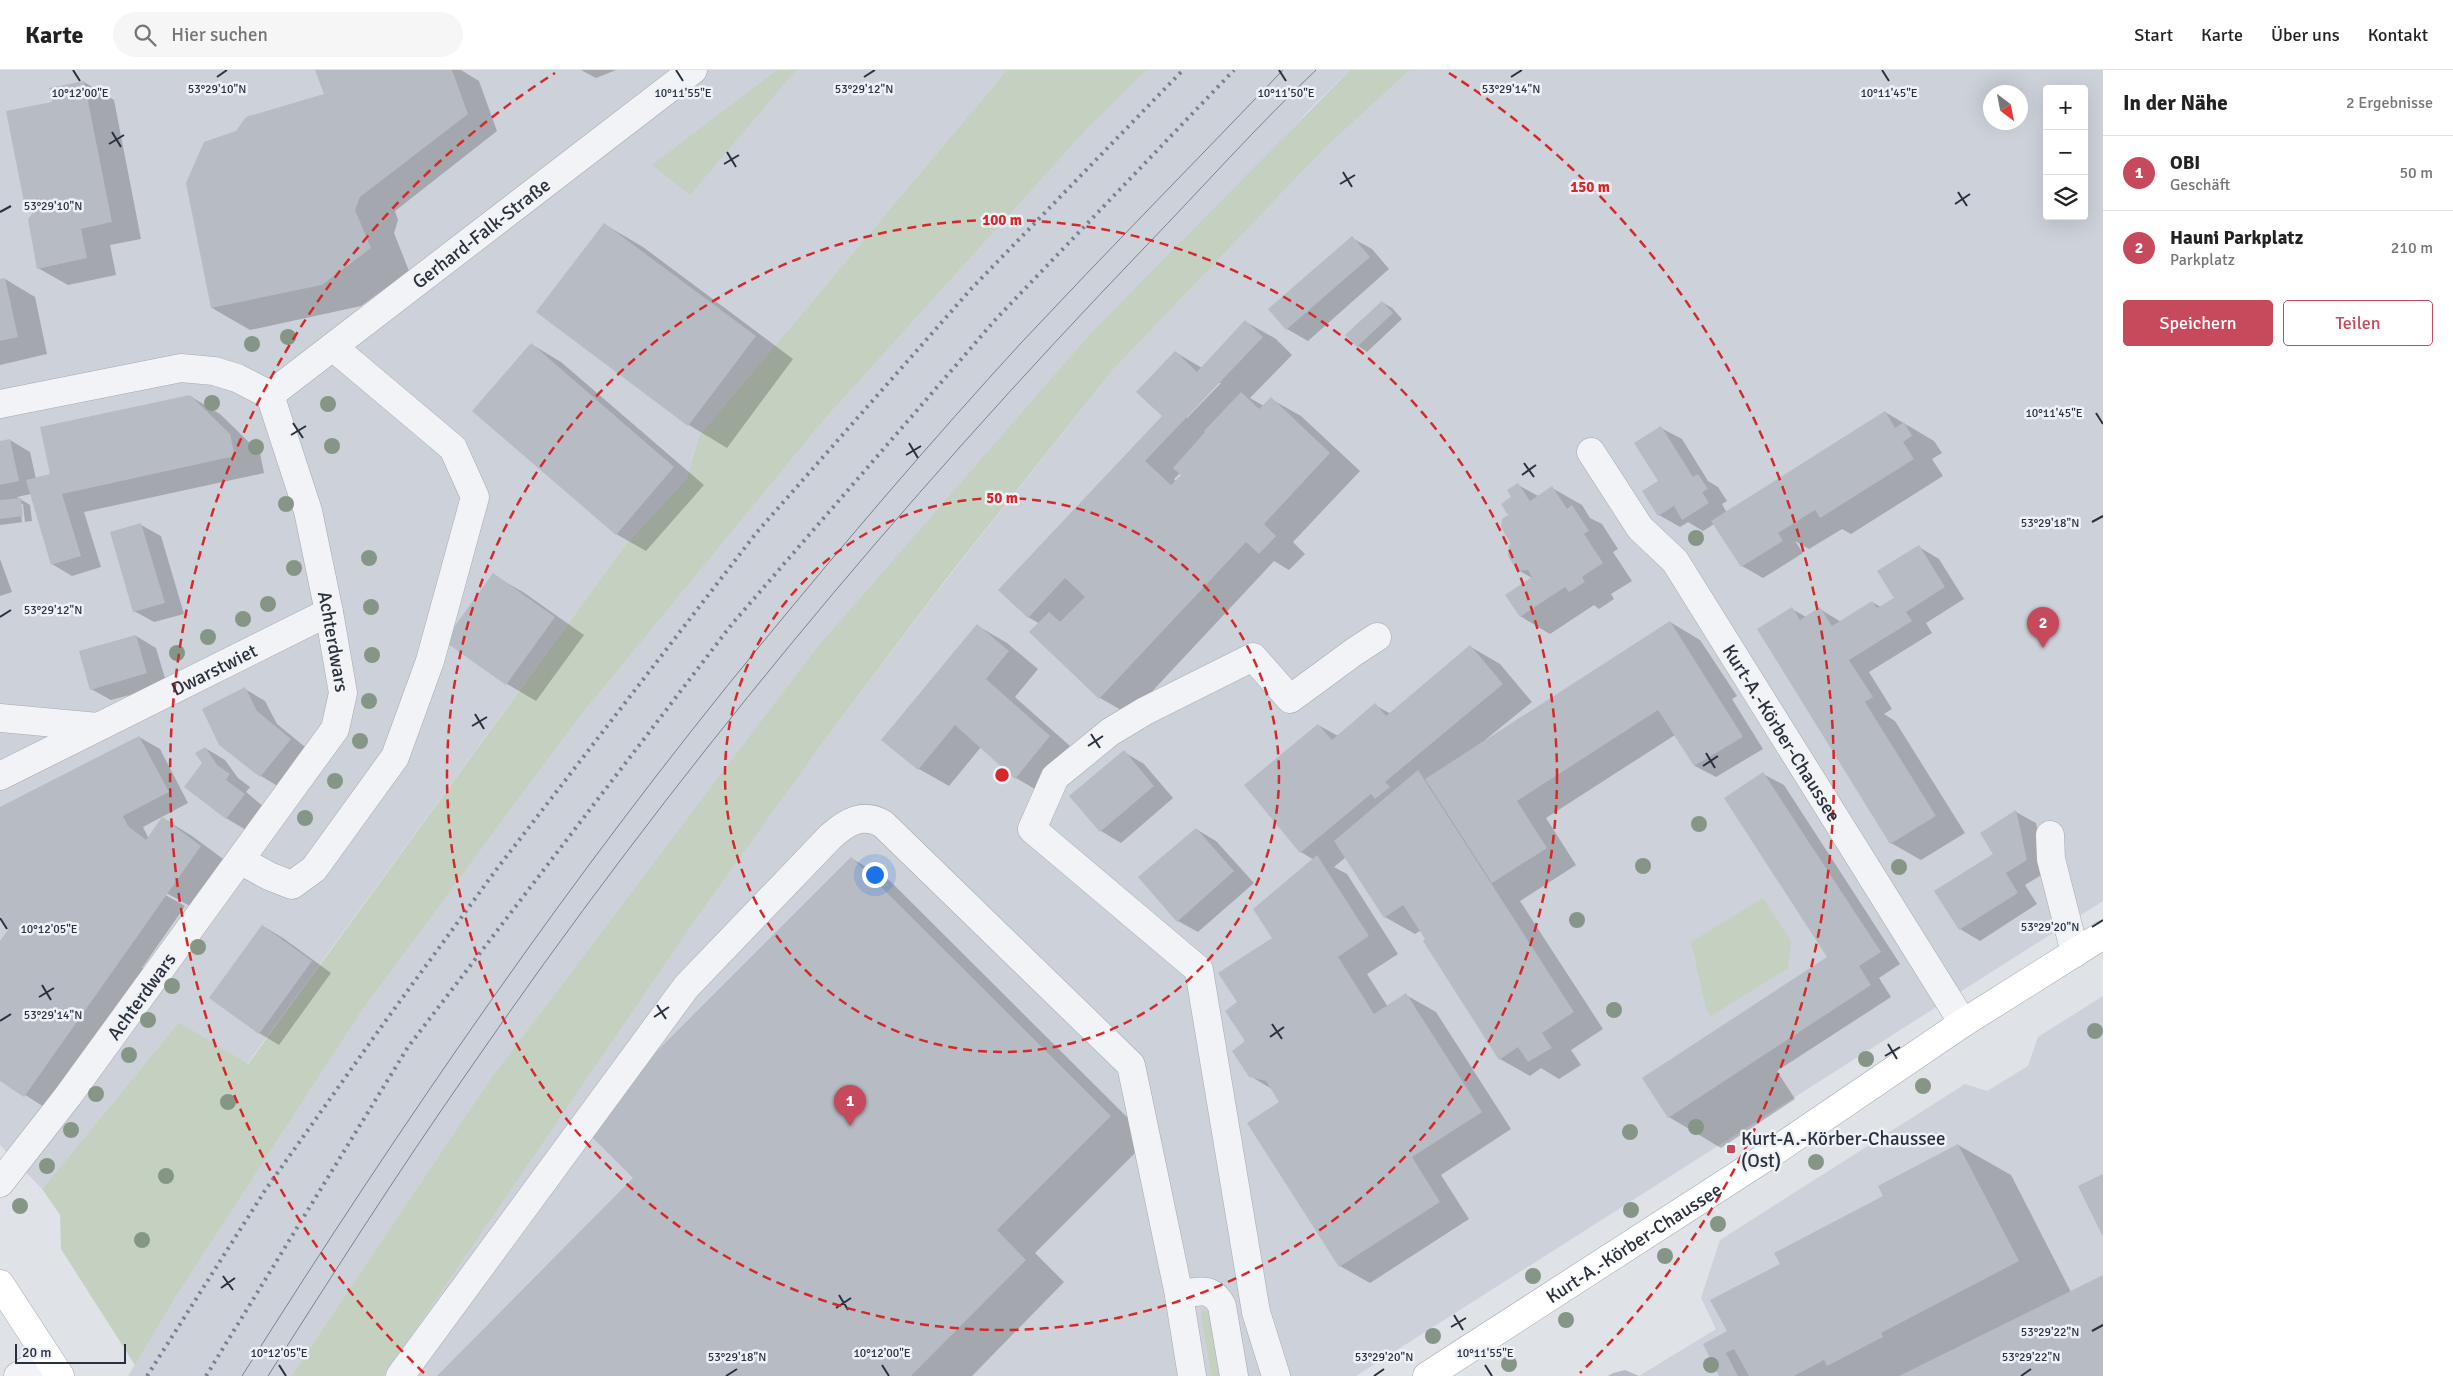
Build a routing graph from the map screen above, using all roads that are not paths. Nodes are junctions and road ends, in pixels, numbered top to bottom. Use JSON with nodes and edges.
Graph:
{"nodes":[{"id":1,"x":693,"y":70,"type":"edge"},
{"id":2,"x":334,"y":346,"type":"junction"},
{"id":3,"x":270,"y":395,"type":"junction"},
{"id":4,"x":0,"y":404,"type":"edge"},
{"id":5,"x":1591,"y":452,"type":"dead end"},
{"id":6,"x":329,"y":612,"type":"junction"},
{"id":7,"x":1377,"y":637,"type":"dead end"},
{"id":8,"x":0,"y":718,"type":"edge"},
{"id":9,"x":98,"y":728,"type":"junction"},
{"id":10,"x":0,"y":776,"type":"edge"},
{"id":11,"x":2050,"y":835,"type":"dead end"},
{"id":12,"x":240,"y":860,"type":"junction"},
{"id":13,"x":2103,"y":935,"type":"edge"},
{"id":14,"x":2075,"y":953,"type":"junction"},
{"id":15,"x":1963,"y":1023,"type":"junction"},
{"id":16,"x":0,"y":1183,"type":"edge"},
{"id":17,"x":0,"y":1284,"type":"edge"},
{"id":18,"x":1179,"y":1295,"type":"junction"},
{"id":19,"x":54,"y":1367,"type":"edge"},
{"id":20,"x":18,"y":1376,"type":"edge"},
{"id":21,"x":400,"y":1376,"type":"edge"},
{"id":22,"x":1192,"y":1376,"type":"edge"},
{"id":23,"x":1234,"y":1376,"type":"edge"},
{"id":24,"x":1276,"y":1376,"type":"edge"},
{"id":25,"x":1427,"y":1376,"type":"edge"}],
"edges":[{"from":1,"to":2,"type":"street","name":"Gerhard-Falk-Straße"},
{"from":2,"to":3,"type":"street","name":"Gerhard-Falk-Straße"},
{"from":2,"to":12,"type":"street"},
{"from":3,"to":4,"type":"street"},
{"from":3,"to":6,"type":"street","name":"Achterdwars"},
{"from":5,"to":15,"type":"street","name":"Kurt-A.-Körber-Chaussee"},
{"from":6,"to":9,"type":"street","name":"Dwarstwiet"},
{"from":6,"to":12,"type":"street","name":"Achterdwars"},
{"from":7,"to":24,"type":"street"},
{"from":8,"to":9,"type":"street"},
{"from":9,"to":10,"type":"street","name":"Dwarstwiet"},
{"from":11,"to":14,"type":"street"},
{"from":12,"to":16,"type":"street","name":"Achterdwars"},
{"from":13,"to":14,"type":"main road","name":"Kurt-A.-Körber-Chaussee"},
{"from":14,"to":15,"type":"main road","name":"Kurt-A.-Körber-Chaussee"},
{"from":15,"to":25,"type":"main road","name":"Kurt-A.-Körber-Chaussee"},
{"from":17,"to":19,"type":"main road"},
{"from":18,"to":21,"type":"street"},
{"from":18,"to":22,"type":"street"},
{"from":18,"to":23,"type":"street"},
{"from":19,"to":20,"type":"street"}]}
